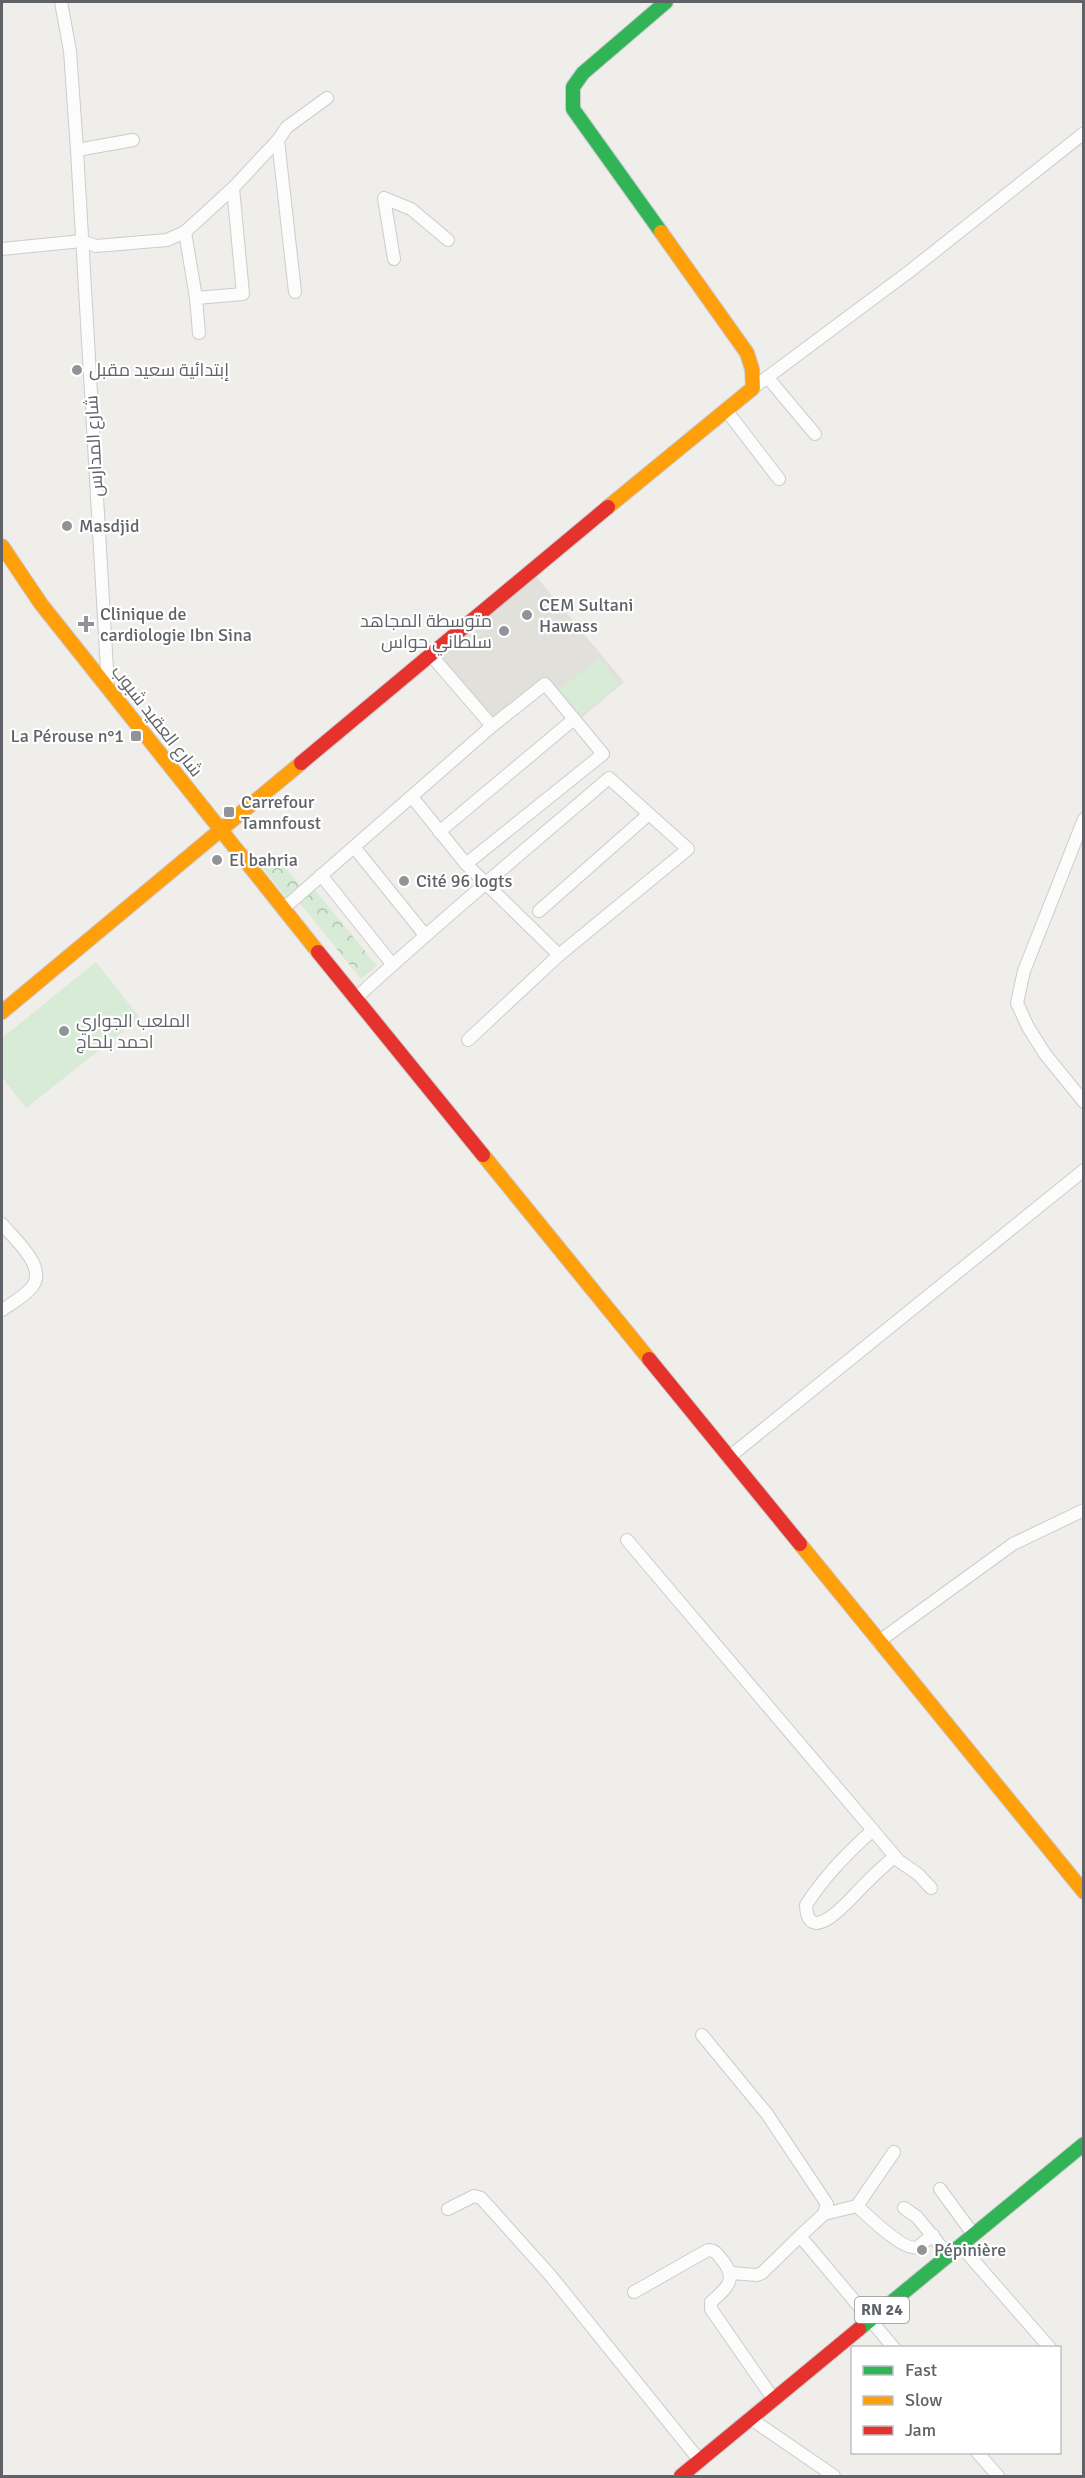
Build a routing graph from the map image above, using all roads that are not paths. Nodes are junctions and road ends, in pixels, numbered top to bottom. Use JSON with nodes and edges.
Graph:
{"nodes":[{"id":1,"x":61,"y":2,"type":"edge"},
{"id":2,"x":666,"y":2,"type":"edge"},
{"id":3,"x":327,"y":98,"type":"dead end"},
{"id":4,"x":1083,"y":133,"type":"edge"},
{"id":5,"x":133,"y":140,"type":"dead end"},
{"id":6,"x":278,"y":140,"type":"junction"},
{"id":7,"x":77,"y":150,"type":"junction"},
{"id":8,"x":233,"y":188,"type":"junction"},
{"id":9,"x":184,"y":232,"type":"junction"},
{"id":10,"x":448,"y":240,"type":"dead end"},
{"id":11,"x":82,"y":241,"type":"junction"},
{"id":12,"x":2,"y":249,"type":"edge"},
{"id":13,"x":394,"y":259,"type":"dead end"},
{"id":14,"x":296,"y":292,"type":"dead end"},
{"id":15,"x":196,"y":298,"type":"junction"},
{"id":16,"x":199,"y":333,"type":"dead end"},
{"id":17,"x":768,"y":378,"type":"junction"},
{"id":18,"x":753,"y":388,"type":"junction"},
{"id":19,"x":726,"y":410,"type":"junction"},
{"id":20,"x":815,"y":434,"type":"dead end"},
{"id":21,"x":778,"y":479,"type":"dead end"},
{"id":22,"x":2,"y":546,"type":"edge"},
{"id":23,"x":430,"y":654,"type":"junction"},
{"id":24,"x":108,"y":687,"type":"junction"},
{"id":25,"x":574,"y":719,"type":"junction"},
{"id":26,"x":492,"y":726,"type":"junction"},
{"id":27,"x":412,"y":797,"type":"junction"},
{"id":28,"x":649,"y":814,"type":"junction"},
{"id":29,"x":1083,"y":819,"type":"edge"},
{"id":30,"x":220,"y":830,"type":"junction"},
{"id":31,"x":439,"y":832,"type":"junction"},
{"id":32,"x":354,"y":847,"type":"junction"},
{"id":33,"x":466,"y":864,"type":"junction"},
{"id":34,"x":321,"y":875,"type":"junction"},
{"id":35,"x":486,"y":883,"type":"junction"},
{"id":36,"x":283,"y":909,"type":"junction"},
{"id":37,"x":538,"y":911,"type":"dead end"},
{"id":38,"x":425,"y":935,"type":"junction"},
{"id":39,"x":560,"y":955,"type":"junction"},
{"id":40,"x":392,"y":964,"type":"junction"},
{"id":41,"x":355,"y":999,"type":"junction"},
{"id":42,"x":2,"y":1012,"type":"edge"},
{"id":43,"x":468,"y":1040,"type":"dead end"},
{"id":44,"x":1083,"y":1102,"type":"edge"},
{"id":45,"x":1083,"y":1170,"type":"edge"},
{"id":46,"x":2,"y":1224,"type":"edge"},
{"id":47,"x":2,"y":1311,"type":"edge"},
{"id":48,"x":728,"y":1458,"type":"junction"},
{"id":49,"x":1083,"y":1510,"type":"edge"},
{"id":50,"x":627,"y":1540,"type":"dead end"},
{"id":51,"x":878,"y":1642,"type":"junction"},
{"id":52,"x":873,"y":1830,"type":"junction"},
{"id":53,"x":895,"y":1856,"type":"junction"},
{"id":54,"x":931,"y":1888,"type":"dead end"},
{"id":55,"x":1083,"y":1892,"type":"edge"},
{"id":56,"x":702,"y":2035,"type":"dead end"},
{"id":57,"x":1083,"y":2144,"type":"edge"},
{"id":58,"x":894,"y":2152,"type":"dead end"},
{"id":59,"x":940,"y":2189,"type":"dead end"},
{"id":60,"x":857,"y":2206,"type":"junction"},
{"id":61,"x":903,"y":2208,"type":"dead end"},
{"id":62,"x":448,"y":2209,"type":"dead end"},
{"id":63,"x":824,"y":2214,"type":"junction"},
{"id":64,"x":973,"y":2234,"type":"junction"},
{"id":65,"x":933,"y":2235,"type":"junction"},
{"id":66,"x":800,"y":2236,"type":"junction"},
{"id":67,"x":960,"y":2245,"type":"junction"},
{"id":68,"x":948,"y":2255,"type":"junction"},
{"id":69,"x":731,"y":2273,"type":"junction"},
{"id":70,"x":634,"y":2292,"type":"dead end"},
{"id":71,"x":871,"y":2319,"type":"junction"},
{"id":72,"x":892,"y":2346,"type":"edge"},
{"id":73,"x":1048,"y":2346,"type":"edge"},
{"id":74,"x":774,"y":2400,"type":"junction"},
{"id":75,"x":751,"y":2419,"type":"junction"},
{"id":76,"x":979,"y":2454,"type":"edge"},
{"id":77,"x":700,"y":2461,"type":"junction"},
{"id":78,"x":681,"y":2476,"type":"edge"},
{"id":79,"x":834,"y":2476,"type":"edge"},
{"id":80,"x":998,"y":2476,"type":"edge"}],
"edges":[{"from":1,"to":7,"type":"street","name":"شارع المدارس"},
{"from":2,"to":18,"type":"main road"},
{"from":3,"to":6,"type":"street"},
{"from":4,"to":17,"type":"street"},
{"from":5,"to":7,"type":"street"},
{"from":6,"to":8,"type":"street"},
{"from":6,"to":14,"type":"street"},
{"from":7,"to":11,"type":"street","name":"شارع المدارس"},
{"from":8,"to":9,"type":"street"},
{"from":8,"to":15,"type":"street"},
{"from":9,"to":11,"type":"street"},
{"from":9,"to":15,"type":"street"},
{"from":10,"to":13,"type":"street"},
{"from":11,"to":12,"type":"street"},
{"from":11,"to":24,"type":"street","name":"شارع المدارس"},
{"from":15,"to":16,"type":"street"},
{"from":17,"to":18,"type":"street"},
{"from":17,"to":20,"type":"street"},
{"from":18,"to":19,"type":"main road"},
{"from":19,"to":21,"type":"street"},
{"from":19,"to":23,"type":"main road"},
{"from":22,"to":24,"type":"main road","name":"شارع العقيد شبوب"},
{"from":23,"to":26,"type":"street"},
{"from":23,"to":30,"type":"main road"},
{"from":24,"to":30,"type":"main road","name":"شارع العقيد شبوب"},
{"from":25,"to":26,"type":"street"},
{"from":25,"to":31,"type":"street"},
{"from":25,"to":33,"type":"street"},
{"from":26,"to":27,"type":"street"},
{"from":27,"to":31,"type":"street"},
{"from":27,"to":32,"type":"street"},
{"from":28,"to":35,"type":"street"},
{"from":28,"to":37,"type":"street"},
{"from":28,"to":39,"type":"street"},
{"from":29,"to":44,"type":"street"},
{"from":30,"to":36,"type":"main road","name":"شارع العقيد شبوب"},
{"from":30,"to":42,"type":"main road"},
{"from":31,"to":33,"type":"street"},
{"from":32,"to":34,"type":"street"},
{"from":32,"to":38,"type":"street"},
{"from":33,"to":35,"type":"street"},
{"from":34,"to":36,"type":"street"},
{"from":34,"to":40,"type":"street"},
{"from":35,"to":38,"type":"street"},
{"from":35,"to":39,"type":"street"},
{"from":36,"to":41,"type":"main road","name":"شارع العقيد شبوب"},
{"from":38,"to":40,"type":"street"},
{"from":39,"to":43,"type":"street"},
{"from":40,"to":41,"type":"street"},
{"from":41,"to":48,"type":"main road","name":"شارع العقيد شبوب"},
{"from":45,"to":48,"type":"street"},
{"from":46,"to":47,"type":"street"},
{"from":48,"to":51,"type":"main road","name":"شارع العقيد شبوب"},
{"from":49,"to":51,"type":"street"},
{"from":50,"to":52,"type":"street"},
{"from":51,"to":55,"type":"main road","name":"شارع العقيد شبوب"},
{"from":52,"to":53,"type":"street"},
{"from":52,"to":53,"type":"street"},
{"from":53,"to":54,"type":"street"},
{"from":56,"to":63,"type":"street"},
{"from":57,"to":64,"type":"main road","number":"RN 24"},
{"from":58,"to":60,"type":"street"},
{"from":59,"to":64,"type":"street"},
{"from":60,"to":63,"type":"street"},
{"from":60,"to":65,"type":"street"},
{"from":61,"to":65,"type":"street"},
{"from":62,"to":77,"type":"street"},
{"from":63,"to":66,"type":"street"},
{"from":64,"to":67,"type":"main road","number":"RN 24"},
{"from":65,"to":68,"type":"street"},
{"from":66,"to":69,"type":"street"},
{"from":66,"to":71,"type":"street"},
{"from":67,"to":68,"type":"main road","number":"RN 24"},
{"from":67,"to":73,"type":"street"},
{"from":68,"to":71,"type":"main road","number":"RN 24"},
{"from":69,"to":70,"type":"street"},
{"from":69,"to":74,"type":"street"},
{"from":71,"to":72,"type":"street"},
{"from":71,"to":74,"type":"main road","number":"RN 24"},
{"from":74,"to":75,"type":"main road","number":"RN 24"},
{"from":75,"to":77,"type":"main road","number":"RN 24"},
{"from":75,"to":79,"type":"street"},
{"from":76,"to":80,"type":"street"},
{"from":77,"to":78,"type":"main road","number":"RN 24"}]}
